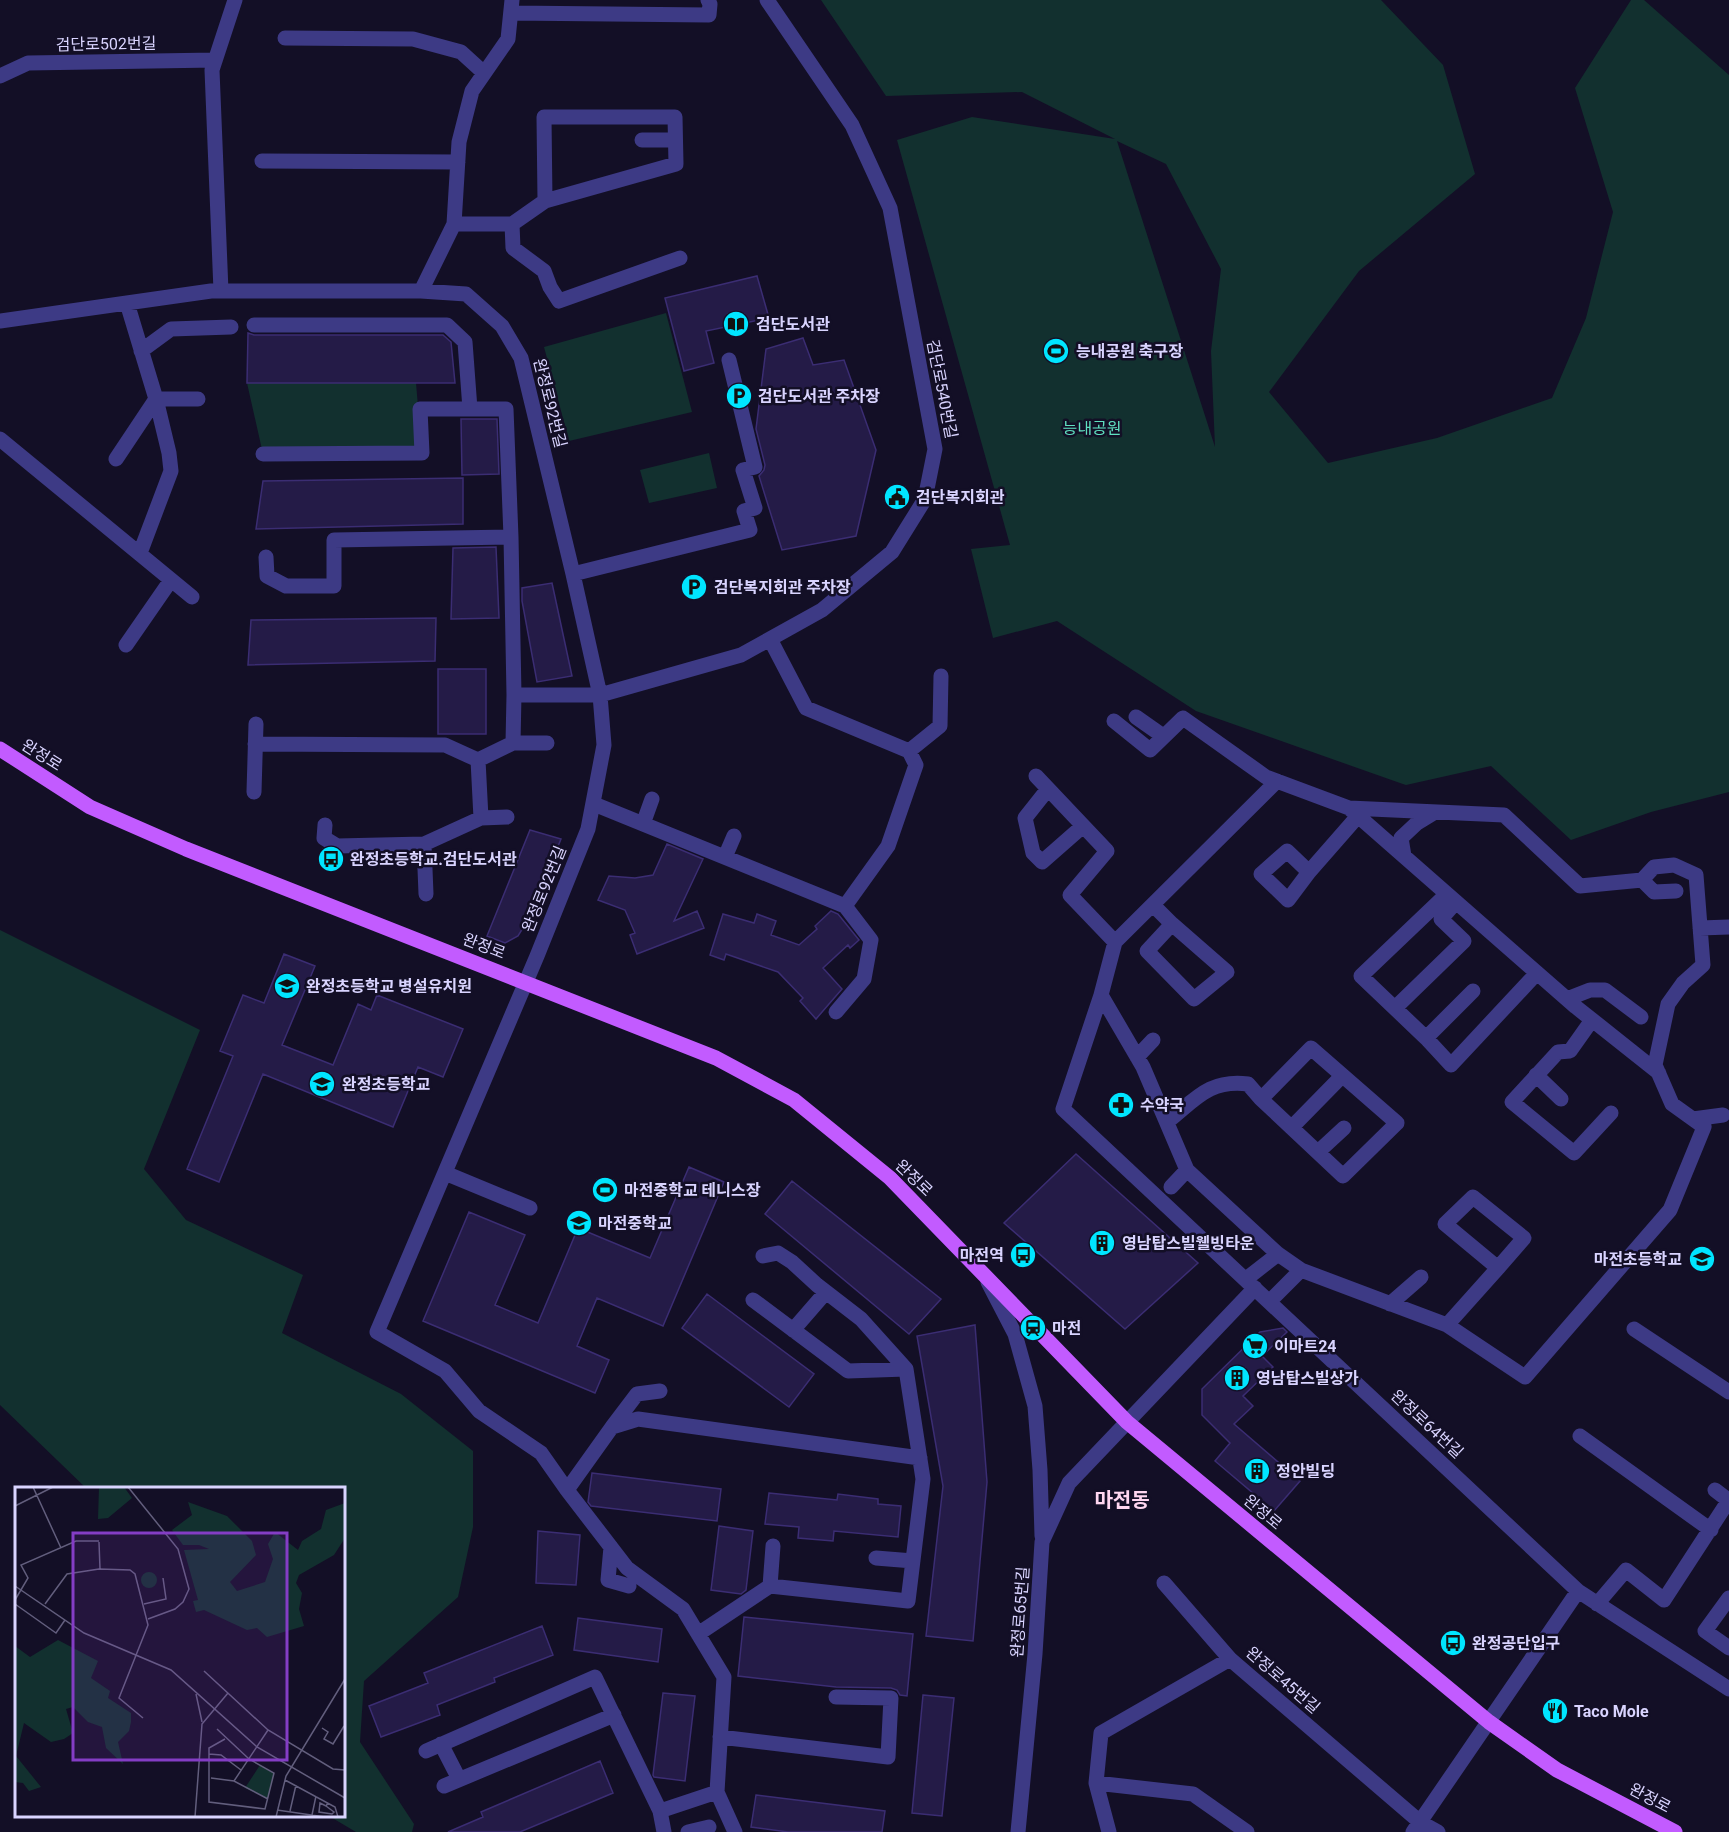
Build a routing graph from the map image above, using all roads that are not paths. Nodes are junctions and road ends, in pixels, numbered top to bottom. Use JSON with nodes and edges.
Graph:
{"nodes":[{"id":1,"x":235,"y":0,"type":"edge"},
{"id":2,"x":708,"y":0,"type":"edge"},
{"id":3,"x":767,"y":0,"type":"edge"},
{"id":4,"x":511,"y":6,"type":"edge"},
{"id":5,"x":285,"y":38,"type":"dead end"},
{"id":6,"x":214,"y":65,"type":"junction"},
{"id":7,"x":484,"y":73,"type":"junction"},
{"id":8,"x":0,"y":76,"type":"edge"},
{"id":9,"x":642,"y":140,"type":"dead end"},
{"id":10,"x":675,"y":140,"type":"junction"},
{"id":11,"x":262,"y":161,"type":"dead end"},
{"id":12,"x":458,"y":162,"type":"junction"},
{"id":13,"x":545,"y":201,"type":"junction"},
{"id":14,"x":454,"y":224,"type":"junction"},
{"id":15,"x":512,"y":224,"type":"junction"},
{"id":16,"x":680,"y":258,"type":"dead end"},
{"id":17,"x":221,"y":291,"type":"junction"},
{"id":18,"x":421,"y":291,"type":"junction"},
{"id":19,"x":127,"y":303,"type":"junction"},
{"id":20,"x":0,"y":321,"type":"edge"},
{"id":21,"x":254,"y":325,"type":"dead end"},
{"id":22,"x":231,"y":327,"type":"dead end"},
{"id":23,"x":141,"y":351,"type":"junction"},
{"id":24,"x":729,"y":360,"type":"dead end"},
{"id":25,"x":156,"y":399,"type":"junction"},
{"id":26,"x":198,"y":399,"type":"dead end"},
{"id":27,"x":470,"y":409,"type":"junction"},
{"id":28,"x":0,"y":439,"type":"edge"},
{"id":29,"x":263,"y":454,"type":"dead end"},
{"id":30,"x":117,"y":459,"type":"dead end"},
{"id":31,"x":511,"y":537,"type":"junction"},
{"id":32,"x":140,"y":554,"type":"junction"},
{"id":33,"x":266,"y":557,"type":"dead end"},
{"id":34,"x":573,"y":574,"type":"junction"},
{"id":35,"x":171,"y":580,"type":"junction"},
{"id":36,"x":192,"y":597,"type":"dead end"},
{"id":37,"x":770,"y":639,"type":"junction"},
{"id":38,"x":126,"y":645,"type":"dead end"},
{"id":39,"x":941,"y":676,"type":"dead end"},
{"id":40,"x":514,"y":695,"type":"junction"},
{"id":41,"x":600,"y":695,"type":"junction"},
{"id":42,"x":1136,"y":717,"type":"dead end"},
{"id":43,"x":1114,"y":721,"type":"dead end"},
{"id":44,"x":256,"y":724,"type":"dead end"},
{"id":45,"x":1163,"y":736,"type":"junction"},
{"id":46,"x":513,"y":743,"type":"junction"},
{"id":47,"x":547,"y":743,"type":"dead end"},
{"id":48,"x":255,"y":744,"type":"junction"},
{"id":49,"x":0,"y":749,"type":"edge"},
{"id":50,"x":909,"y":751,"type":"junction"},
{"id":51,"x":478,"y":760,"type":"junction"},
{"id":52,"x":1036,"y":776,"type":"dead end"},
{"id":53,"x":1277,"y":782,"type":"junction"},
{"id":54,"x":1048,"y":789,"type":"junction"},
{"id":55,"x":254,"y":792,"type":"dead end"},
{"id":56,"x":652,"y":800,"type":"dead end"},
{"id":57,"x":594,"y":804,"type":"junction"},
{"id":58,"x":1354,"y":812,"type":"junction"},
{"id":59,"x":1435,"y":812,"type":"junction"},
{"id":60,"x":507,"y":817,"type":"dead end"},
{"id":61,"x":481,"y":818,"type":"junction"},
{"id":62,"x":643,"y":824,"type":"junction"},
{"id":63,"x":325,"y":825,"type":"dead end"},
{"id":64,"x":1083,"y":826,"type":"junction"},
{"id":65,"x":734,"y":836,"type":"dead end"},
{"id":66,"x":424,"y":843,"type":"junction"},
{"id":67,"x":1404,"y":856,"type":"junction"},
{"id":68,"x":725,"y":857,"type":"junction"},
{"id":69,"x":1309,"y":872,"type":"dead end"},
{"id":70,"x":1642,"y":880,"type":"junction"},
{"id":71,"x":1676,"y":891,"type":"dead end"},
{"id":72,"x":426,"y":894,"type":"dead end"},
{"id":73,"x":1451,"y":898,"type":"junction"},
{"id":74,"x":1153,"y":905,"type":"junction"},
{"id":75,"x":845,"y":906,"type":"junction"},
{"id":76,"x":1172,"y":924,"type":"junction"},
{"id":77,"x":1729,"y":927,"type":"edge"},
{"id":78,"x":1700,"y":928,"type":"junction"},
{"id":79,"x":1115,"y":942,"type":"junction"},
{"id":80,"x":1537,"y":973,"type":"junction"},
{"id":81,"x":526,"y":982,"type":"junction"},
{"id":82,"x":1473,"y":991,"type":"dead end"},
{"id":83,"x":1101,"y":995,"type":"junction"},
{"id":84,"x":1567,"y":999,"type":"junction"},
{"id":85,"x":1395,"y":1008,"type":"junction"},
{"id":86,"x":836,"y":1012,"type":"dead end"},
{"id":87,"x":1641,"y":1017,"type":"dead end"},
{"id":88,"x":1592,"y":1020,"type":"junction"},
{"id":89,"x":1426,"y":1038,"type":"junction"},
{"id":90,"x":1153,"y":1040,"type":"dead end"},
{"id":91,"x":1137,"y":1057,"type":"junction"},
{"id":92,"x":1659,"y":1073,"type":"junction"},
{"id":93,"x":1536,"y":1075,"type":"junction"},
{"id":94,"x":1342,"y":1076,"type":"junction"},
{"id":95,"x":1261,"y":1099,"type":"junction"},
{"id":96,"x":1561,"y":1099,"type":"dead end"},
{"id":97,"x":1611,"y":1113,"type":"dead end"},
{"id":98,"x":1723,"y":1116,"type":"dead end"},
{"id":99,"x":1693,"y":1119,"type":"junction"},
{"id":100,"x":1167,"y":1122,"type":"junction"},
{"id":101,"x":1292,"y":1127,"type":"junction"},
{"id":102,"x":1344,"y":1128,"type":"dead end"},
{"id":103,"x":1318,"y":1152,"type":"junction"},
{"id":104,"x":1187,"y":1170,"type":"junction"},
{"id":105,"x":445,"y":1173,"type":"junction"},
{"id":106,"x":1171,"y":1187,"type":"dead end"},
{"id":107,"x":530,"y":1208,"type":"dead end"},
{"id":108,"x":1278,"y":1254,"type":"junction"},
{"id":109,"x":763,"y":1256,"type":"dead end"},
{"id":110,"x":1498,"y":1268,"type":"junction"},
{"id":111,"x":1301,"y":1270,"type":"junction"},
{"id":112,"x":984,"y":1275,"type":"junction"},
{"id":113,"x":1422,"y":1277,"type":"dead end"},
{"id":114,"x":1251,"y":1284,"type":"junction"},
{"id":115,"x":826,"y":1292,"type":"junction"},
{"id":116,"x":753,"y":1300,"type":"dead end"},
{"id":117,"x":1270,"y":1301,"type":"junction"},
{"id":118,"x":1390,"y":1304,"type":"junction"},
{"id":119,"x":1447,"y":1325,"type":"junction"},
{"id":120,"x":1634,"y":1329,"type":"dead end"},
{"id":121,"x":794,"y":1330,"type":"junction"},
{"id":122,"x":906,"y":1370,"type":"junction"},
{"id":123,"x":660,"y":1391,"type":"dead end"},
{"id":124,"x":1729,"y":1392,"type":"edge"},
{"id":125,"x":1127,"y":1422,"type":"junction"},
{"id":126,"x":612,"y":1427,"type":"junction"},
{"id":127,"x":1580,"y":1436,"type":"dead end"},
{"id":128,"x":920,"y":1458,"type":"junction"},
{"id":129,"x":567,"y":1490,"type":"junction"},
{"id":130,"x":1715,"y":1490,"type":"dead end"},
{"id":131,"x":1729,"y":1500,"type":"edge"},
{"id":132,"x":1711,"y":1530,"type":"junction"},
{"id":133,"x":1042,"y":1542,"type":"junction"},
{"id":134,"x":773,"y":1546,"type":"dead end"},
{"id":135,"x":611,"y":1547,"type":"junction"},
{"id":136,"x":876,"y":1558,"type":"dead end"},
{"id":137,"x":913,"y":1561,"type":"junction"},
{"id":138,"x":1164,"y":1583,"type":"dead end"},
{"id":139,"x":630,"y":1586,"type":"dead end"},
{"id":140,"x":770,"y":1586,"type":"junction"},
{"id":141,"x":1578,"y":1591,"type":"junction"},
{"id":142,"x":1729,"y":1598,"type":"edge"},
{"id":143,"x":1597,"y":1604,"type":"junction"},
{"id":144,"x":698,"y":1634,"type":"junction"},
{"id":145,"x":1729,"y":1648,"type":"edge"},
{"id":146,"x":1230,"y":1659,"type":"junction"},
{"id":147,"x":1729,"y":1689,"type":"edge"},
{"id":148,"x":836,"y":1697,"type":"dead end"},
{"id":149,"x":614,"y":1715,"type":"junction"},
{"id":150,"x":1489,"y":1722,"type":"junction"},
{"id":151,"x":720,"y":1737,"type":"junction"},
{"id":152,"x":441,"y":1744,"type":"junction"},
{"id":153,"x":426,"y":1751,"type":"dead end"},
{"id":154,"x":459,"y":1779,"type":"junction"},
{"id":155,"x":1096,"y":1783,"type":"junction"},
{"id":156,"x":444,"y":1786,"type":"dead end"},
{"id":157,"x":717,"y":1792,"type":"junction"},
{"id":158,"x":660,"y":1811,"type":"junction"},
{"id":159,"x":710,"y":1827,"type":"dead end"},
{"id":160,"x":1417,"y":1827,"type":"edge"},
{"id":161,"x":664,"y":1832,"type":"edge"},
{"id":162,"x":688,"y":1832,"type":"edge"},
{"id":163,"x":735,"y":1832,"type":"edge"},
{"id":164,"x":1018,"y":1832,"type":"edge"},
{"id":165,"x":1109,"y":1832,"type":"edge"},
{"id":166,"x":1247,"y":1832,"type":"edge"},
{"id":167,"x":1438,"y":1832,"type":"edge"},
{"id":168,"x":1675,"y":1832,"type":"edge"}],
"edges":[{"from":1,"to":6,"type":"street"},
{"from":2,"to":4,"type":"street"},
{"from":3,"to":37,"type":"street","name":"검단로540번길"},
{"from":4,"to":7,"type":"street"},
{"from":5,"to":7,"type":"street"},
{"from":6,"to":8,"type":"street","name":"검단로502번길"},
{"from":6,"to":17,"type":"street"},
{"from":7,"to":12,"type":"street"},
{"from":9,"to":10,"type":"street"},
{"from":10,"to":13,"type":"street"},
{"from":10,"to":13,"type":"street"},
{"from":11,"to":12,"type":"street"},
{"from":12,"to":14,"type":"street"},
{"from":13,"to":15,"type":"street"},
{"from":14,"to":15,"type":"street"},
{"from":14,"to":18,"type":"street"},
{"from":15,"to":16,"type":"street"},
{"from":17,"to":18,"type":"street","name":"완정로92번길"},
{"from":17,"to":19,"type":"street","name":"완정로92번길"},
{"from":18,"to":34,"type":"street","name":"완정로92번길"},
{"from":19,"to":20,"type":"street","name":"완정로92번길"},
{"from":19,"to":23,"type":"street"},
{"from":21,"to":27,"type":"street"},
{"from":22,"to":23,"type":"street"},
{"from":23,"to":25,"type":"street"},
{"from":24,"to":34,"type":"street"},
{"from":25,"to":26,"type":"street"},
{"from":25,"to":30,"type":"street"},
{"from":25,"to":32,"type":"street"},
{"from":27,"to":29,"type":"street"},
{"from":27,"to":31,"type":"street"},
{"from":28,"to":32,"type":"street"},
{"from":31,"to":33,"type":"street"},
{"from":31,"to":40,"type":"street"},
{"from":32,"to":35,"type":"street"},
{"from":34,"to":41,"type":"street","name":"완정로92번길"},
{"from":35,"to":36,"type":"street"},
{"from":35,"to":38,"type":"street"},
{"from":37,"to":41,"type":"street","name":"검단로540번길"},
{"from":37,"to":50,"type":"street"},
{"from":39,"to":50,"type":"street"},
{"from":40,"to":41,"type":"street","name":"검단로540번길"},
{"from":40,"to":46,"type":"street"},
{"from":41,"to":57,"type":"street","name":"완정로92번길"},
{"from":42,"to":45,"type":"street"},
{"from":43,"to":45,"type":"street"},
{"from":44,"to":48,"type":"street"},
{"from":45,"to":53,"type":"street"},
{"from":46,"to":47,"type":"street"},
{"from":46,"to":51,"type":"street"},
{"from":48,"to":51,"type":"street"},
{"from":48,"to":55,"type":"street"},
{"from":49,"to":81,"type":"main road","name":"완정로"},
{"from":50,"to":75,"type":"street"},
{"from":51,"to":61,"type":"street"},
{"from":52,"to":54,"type":"street"},
{"from":53,"to":58,"type":"street"},
{"from":53,"to":74,"type":"street"},
{"from":54,"to":64,"type":"street"},
{"from":54,"to":64,"type":"street"},
{"from":56,"to":62,"type":"street"},
{"from":57,"to":62,"type":"street"},
{"from":57,"to":81,"type":"street","name":"완정로92번길"},
{"from":58,"to":59,"type":"street"},
{"from":58,"to":67,"type":"street"},
{"from":58,"to":69,"type":"street"},
{"from":59,"to":67,"type":"street"},
{"from":59,"to":70,"type":"street"},
{"from":60,"to":61,"type":"street"},
{"from":61,"to":66,"type":"street"},
{"from":62,"to":68,"type":"street"},
{"from":63,"to":66,"type":"street"},
{"from":64,"to":79,"type":"street"},
{"from":65,"to":68,"type":"street"},
{"from":66,"to":72,"type":"street"},
{"from":67,"to":73,"type":"street"},
{"from":68,"to":75,"type":"street"},
{"from":70,"to":71,"type":"street"},
{"from":70,"to":78,"type":"street"},
{"from":73,"to":80,"type":"street"},
{"from":73,"to":85,"type":"street"},
{"from":73,"to":85,"type":"street"},
{"from":74,"to":76,"type":"street"},
{"from":74,"to":79,"type":"street"},
{"from":75,"to":86,"type":"street"},
{"from":76,"to":76,"type":"street"},
{"from":77,"to":78,"type":"street"},
{"from":78,"to":92,"type":"street"},
{"from":79,"to":83,"type":"street"},
{"from":80,"to":84,"type":"street"},
{"from":80,"to":89,"type":"street"},
{"from":81,"to":105,"type":"street","name":"완정로92번길"},
{"from":81,"to":112,"type":"main road","name":"완정로"},
{"from":82,"to":89,"type":"street"},
{"from":83,"to":91,"type":"street"},
{"from":83,"to":114,"type":"street","name":"완정로64번길"},
{"from":84,"to":87,"type":"street"},
{"from":84,"to":88,"type":"street"},
{"from":85,"to":89,"type":"street"},
{"from":88,"to":92,"type":"street"},
{"from":88,"to":93,"type":"street"},
{"from":90,"to":91,"type":"street"},
{"from":91,"to":100,"type":"street"},
{"from":92,"to":99,"type":"street"},
{"from":93,"to":96,"type":"street"},
{"from":93,"to":97,"type":"street"},
{"from":94,"to":95,"type":"street"},
{"from":94,"to":101,"type":"street"},
{"from":94,"to":103,"type":"street"},
{"from":95,"to":100,"type":"street"},
{"from":95,"to":101,"type":"street"},
{"from":98,"to":99,"type":"street"},
{"from":99,"to":119,"type":"street"},
{"from":100,"to":104,"type":"street"},
{"from":101,"to":103,"type":"street"},
{"from":102,"to":103,"type":"street"},
{"from":104,"to":106,"type":"street"},
{"from":104,"to":108,"type":"street"},
{"from":105,"to":107,"type":"street"},
{"from":105,"to":129,"type":"street","name":"완정로92번길"},
{"from":108,"to":111,"type":"street"},
{"from":108,"to":114,"type":"street"},
{"from":109,"to":115,"type":"street"},
{"from":110,"to":110,"type":"street"},
{"from":110,"to":119,"type":"street"},
{"from":111,"to":117,"type":"street"},
{"from":111,"to":118,"type":"street"},
{"from":112,"to":125,"type":"main road","name":"완정로"},
{"from":112,"to":133,"type":"street"},
{"from":113,"to":118,"type":"street"},
{"from":114,"to":117,"type":"street","name":"완정로64번길"},
{"from":114,"to":125,"type":"street"},
{"from":115,"to":121,"type":"street"},
{"from":115,"to":122,"type":"street"},
{"from":116,"to":121,"type":"street"},
{"from":117,"to":141,"type":"street","name":"완정로64번길"},
{"from":118,"to":119,"type":"street"},
{"from":120,"to":124,"type":"street"},
{"from":121,"to":122,"type":"street"},
{"from":122,"to":128,"type":"street"},
{"from":123,"to":126,"type":"street"},
{"from":125,"to":133,"type":"street","name":"완정로65번길"},
{"from":125,"to":150,"type":"main road","name":"완정로"},
{"from":126,"to":128,"type":"street"},
{"from":126,"to":129,"type":"street"},
{"from":127,"to":132,"type":"street"},
{"from":128,"to":137,"type":"street"},
{"from":129,"to":135,"type":"street"},
{"from":130,"to":131,"type":"street"},
{"from":131,"to":132,"type":"street"},
{"from":132,"to":143,"type":"street"},
{"from":133,"to":164,"type":"street","name":"완정로65번길"},
{"from":134,"to":140,"type":"street"},
{"from":135,"to":139,"type":"street"},
{"from":135,"to":144,"type":"street"},
{"from":136,"to":137,"type":"street"},
{"from":137,"to":140,"type":"street"},
{"from":138,"to":146,"type":"street"},
{"from":140,"to":144,"type":"street"},
{"from":141,"to":143,"type":"street","name":"완정로64번길"},
{"from":141,"to":150,"type":"street"},
{"from":142,"to":145,"type":"street"},
{"from":143,"to":147,"type":"street","name":"완정로64번길"},
{"from":144,"to":151,"type":"street"},
{"from":146,"to":155,"type":"street","name":"완정로45번길"},
{"from":146,"to":160,"type":"street","name":"완정로45번길"},
{"from":148,"to":151,"type":"street"},
{"from":149,"to":152,"type":"street"},
{"from":149,"to":154,"type":"street"},
{"from":149,"to":158,"type":"street"},
{"from":150,"to":160,"type":"street"},
{"from":150,"to":168,"type":"main road","name":"완정로"},
{"from":151,"to":157,"type":"street"},
{"from":152,"to":153,"type":"street"},
{"from":152,"to":154,"type":"street"},
{"from":154,"to":156,"type":"street"},
{"from":155,"to":165,"type":"street","name":"완정로45번길"},
{"from":155,"to":166,"type":"street"},
{"from":157,"to":158,"type":"street"},
{"from":157,"to":163,"type":"street"},
{"from":158,"to":161,"type":"street"},
{"from":159,"to":162,"type":"street"},
{"from":160,"to":167,"type":"street","name":"완정로45번길"}]}
